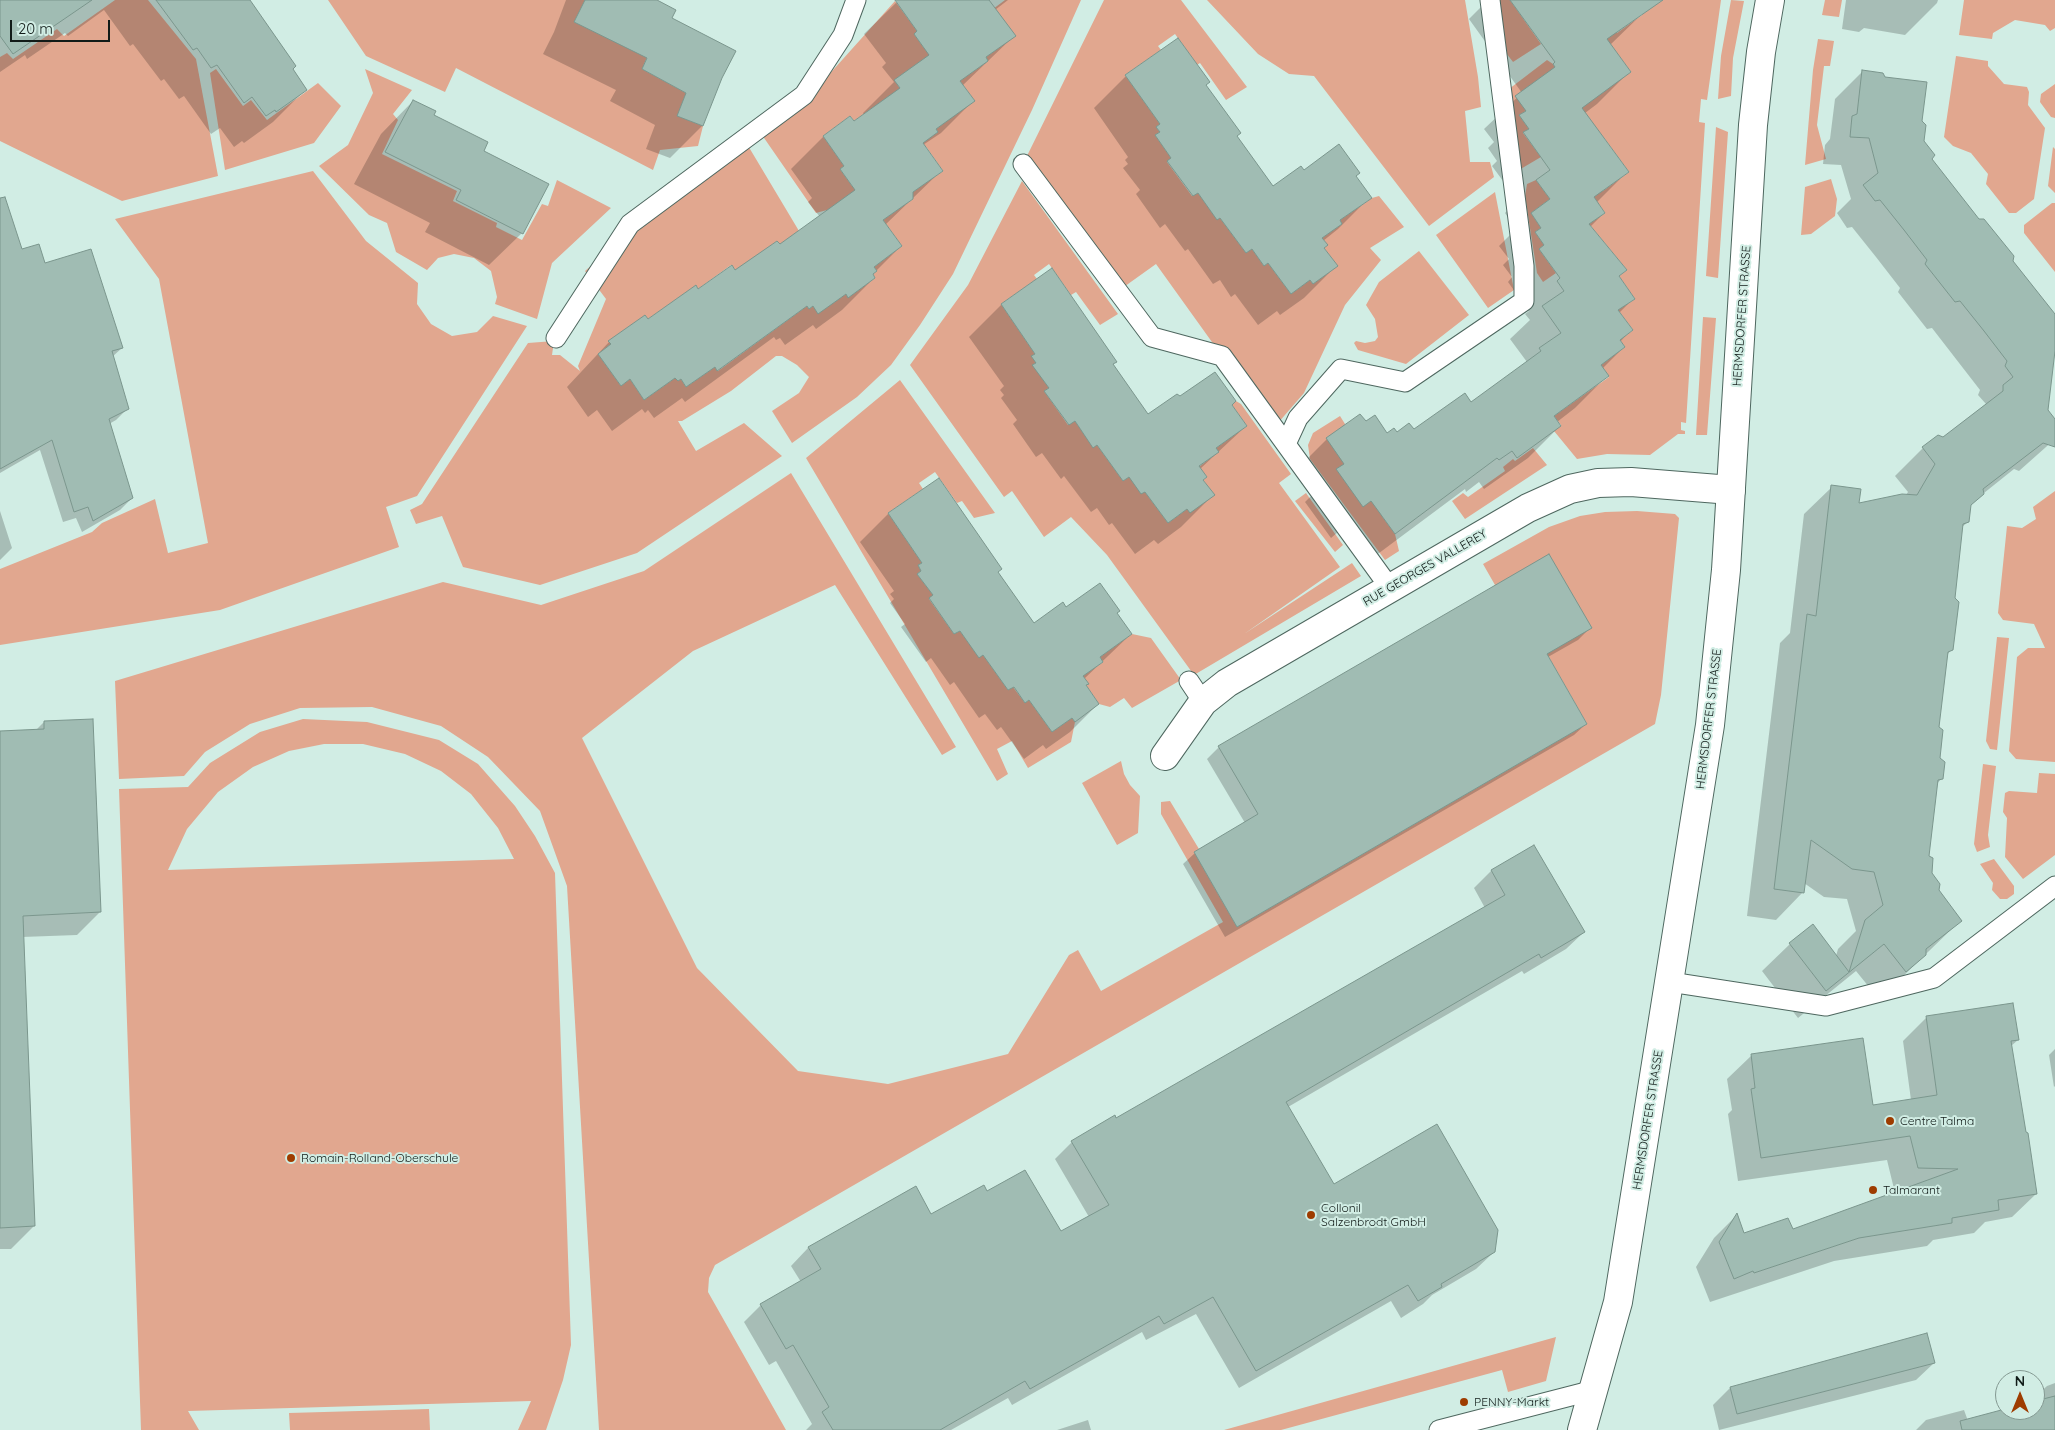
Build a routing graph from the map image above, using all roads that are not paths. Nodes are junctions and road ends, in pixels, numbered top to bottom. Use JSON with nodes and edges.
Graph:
{"nodes":[{"id":1,"x":856,"y":0,"type":"edge"},
{"id":2,"x":1490,"y":0,"type":"edge"},
{"id":3,"x":1770,"y":0,"type":"edge"},
{"id":4,"x":1023,"y":164,"type":"dead end"},
{"id":5,"x":556,"y":338,"type":"dead end"},
{"id":6,"x":1286,"y":444,"type":"junction"},
{"id":7,"x":1731,"y":490,"type":"junction"},
{"id":8,"x":1390,"y":588,"type":"junction"},
{"id":9,"x":1165,"y":756,"type":"dead end"},
{"id":10,"x":2055,"y":886,"type":"edge"},
{"id":11,"x":1670,"y":982,"type":"junction"},
{"id":12,"x":1594,"y":1390,"type":"junction"},
{"id":13,"x":1439,"y":1430,"type":"edge"},
{"id":14,"x":1582,"y":1430,"type":"edge"}],
"edges":[{"from":1,"to":5,"type":"lane"},
{"from":2,"to":6,"type":"lane"},
{"from":3,"to":7,"type":"main road","name":"HERMSDORFER STRASSE"},
{"from":4,"to":6,"type":"lane"},
{"from":6,"to":8,"type":"lane"},
{"from":7,"to":8,"type":"main road","name":"RUE GEORGES VALLEREY"},
{"from":7,"to":11,"type":"main road","name":"HERMSDORFER STRASSE"},
{"from":8,"to":9,"type":"main road","name":"RUE GEORGES VALLEREY"},
{"from":10,"to":11,"type":"lane"},
{"from":11,"to":12,"type":"main road","name":"HERMSDORFER STRASSE"},
{"from":12,"to":13,"type":"lane"},
{"from":12,"to":14,"type":"main road","name":"HERMSDORFER STRASSE"}]}
